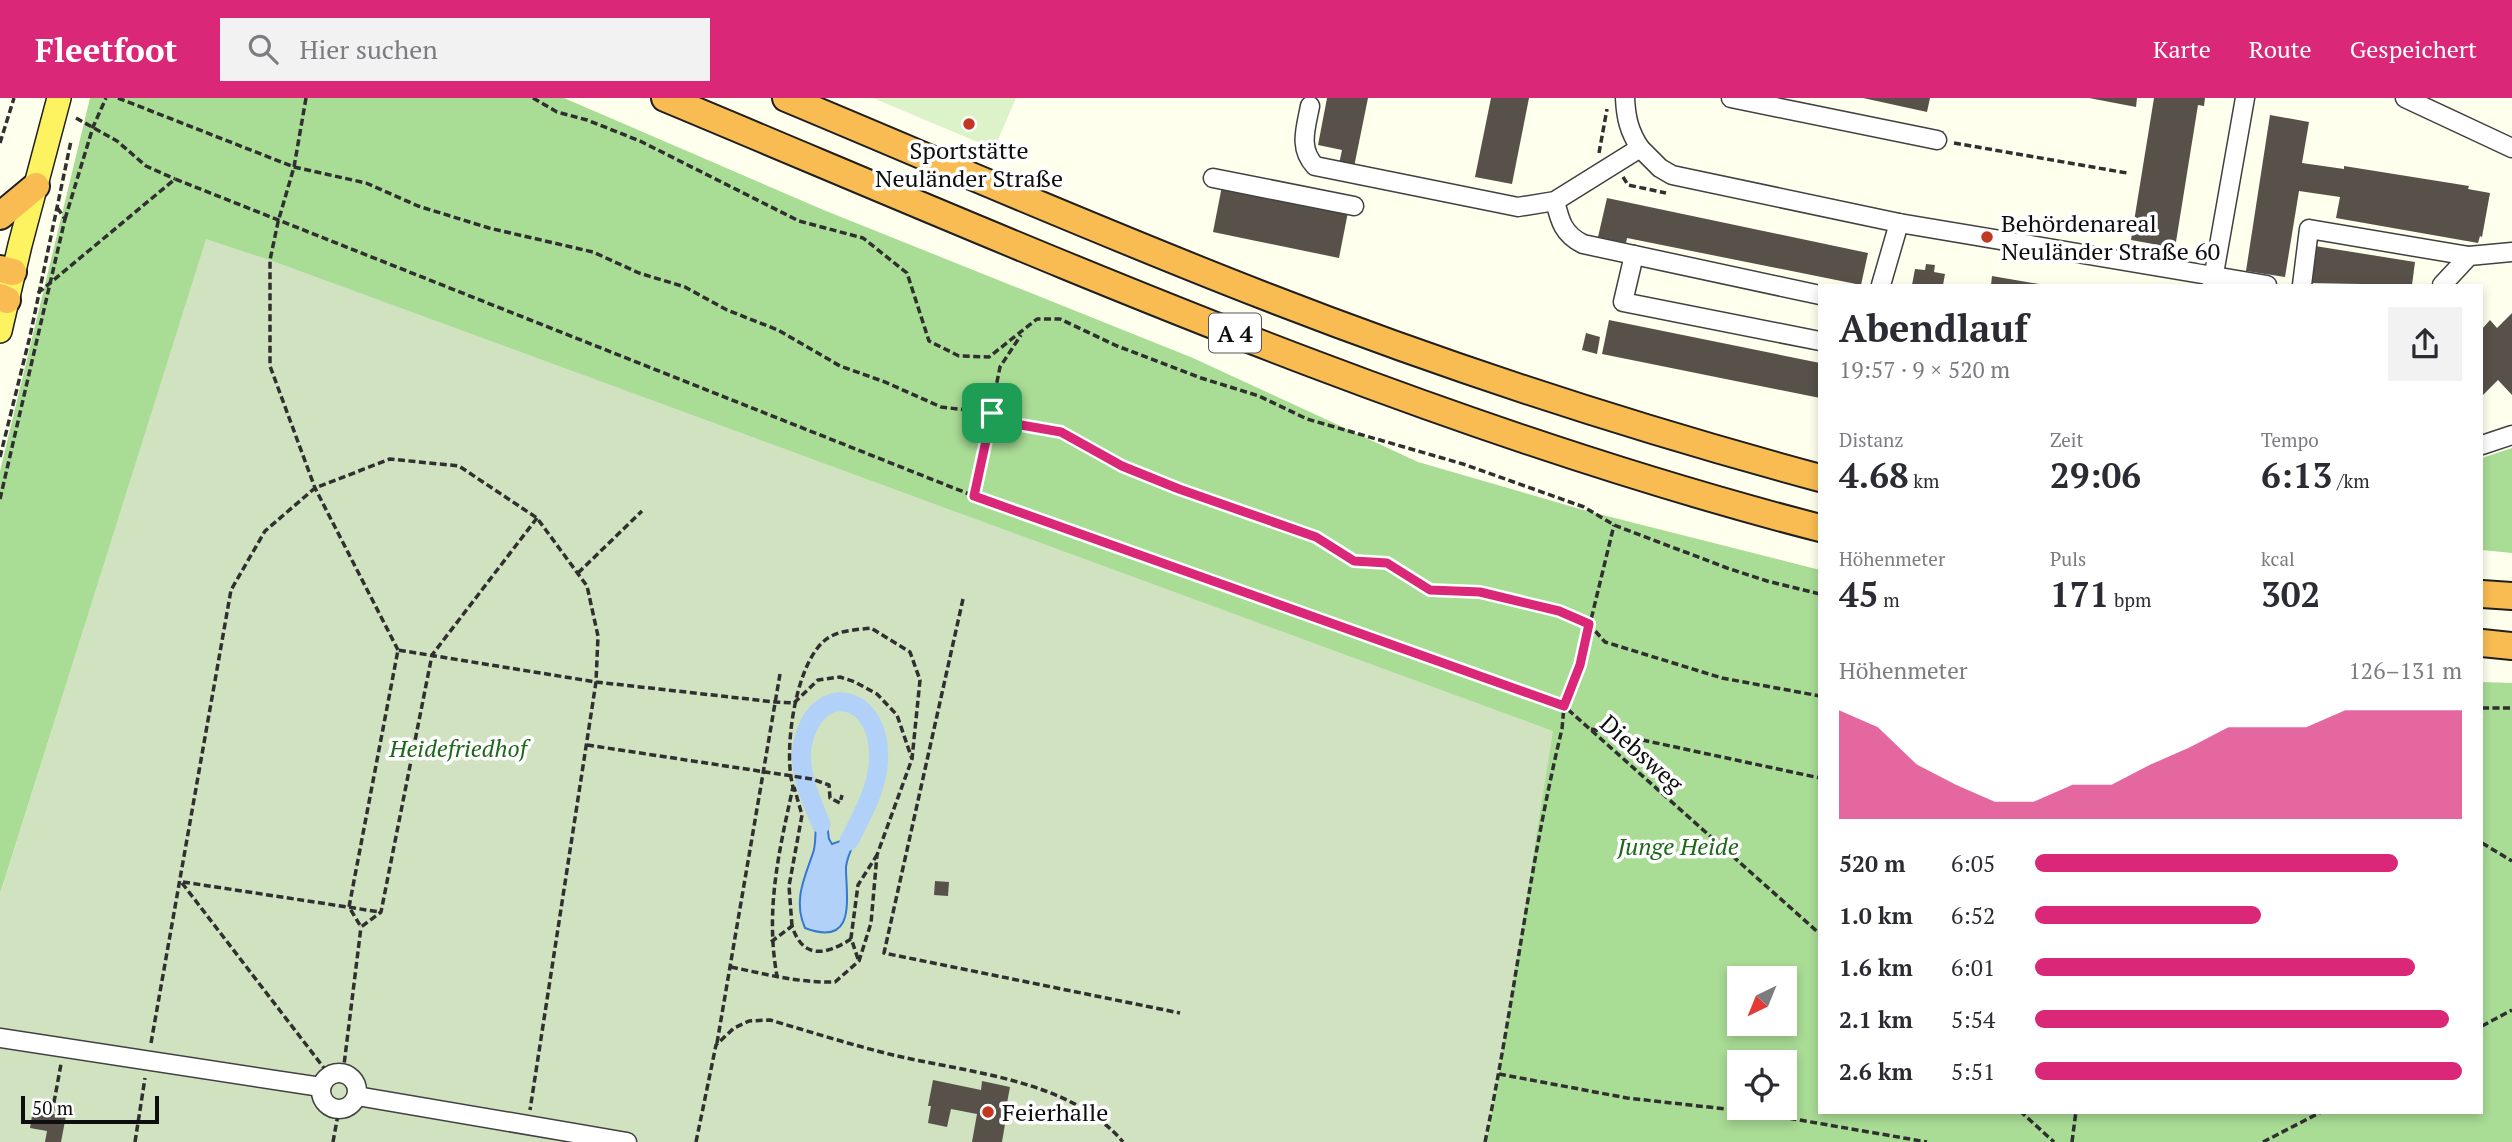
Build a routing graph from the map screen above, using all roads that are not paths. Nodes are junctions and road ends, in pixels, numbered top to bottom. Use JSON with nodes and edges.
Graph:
{"nodes":[{"id":1,"x":665,"y":98,"type":"edge"},
{"id":2,"x":786,"y":98,"type":"edge"},
{"id":3,"x":1625,"y":98,"type":"edge"},
{"id":4,"x":1731,"y":98,"type":"edge"},
{"id":5,"x":2245,"y":98,"type":"edge"},
{"id":6,"x":2406,"y":98,"type":"edge"},
{"id":7,"x":69,"y":103,"type":"edge"},
{"id":8,"x":1310,"y":106,"type":"dead end"},
{"id":9,"x":1937,"y":140,"type":"road end"},
{"id":10,"x":1640,"y":148,"type":"junction"},
{"id":11,"x":2512,"y":148,"type":"edge"},
{"id":12,"x":1328,"y":169,"type":"junction"},
{"id":13,"x":1213,"y":178,"type":"dead end"},
{"id":14,"x":36,"y":186,"type":"junction"},
{"id":15,"x":1322,"y":200,"type":"junction"},
{"id":16,"x":1555,"y":201,"type":"junction"},
{"id":17,"x":1354,"y":206,"type":"dead end"},
{"id":18,"x":0,"y":216,"type":"edge"},
{"id":19,"x":1899,"y":223,"type":"junction"},
{"id":20,"x":2512,"y":252,"type":"edge"},
{"id":21,"x":1634,"y":255,"type":"junction"},
{"id":22,"x":2469,"y":256,"type":"junction"},
{"id":23,"x":7,"y":270,"type":"edge"},
{"id":24,"x":2213,"y":281,"type":"edge"},
{"id":25,"x":1881,"y":284,"type":"edge"},
{"id":26,"x":2254,"y":284,"type":"edge"},
{"id":27,"x":2302,"y":284,"type":"edge"},
{"id":28,"x":2443,"y":284,"type":"edge"},
{"id":29,"x":1818,"y":295,"type":"edge"},
{"id":30,"x":3,"y":299,"type":"edge"},
{"id":31,"x":0,"y":331,"type":"edge"},
{"id":32,"x":1818,"y":341,"type":"edge"},
{"id":33,"x":2512,"y":435,"type":"edge"},
{"id":34,"x":2483,"y":445,"type":"edge"},
{"id":35,"x":1818,"y":477,"type":"edge"},
{"id":36,"x":1818,"y":527,"type":"edge"},
{"id":37,"x":2483,"y":594,"type":"edge"},
{"id":38,"x":2512,"y":596,"type":"edge"},
{"id":39,"x":2483,"y":643,"type":"edge"},
{"id":40,"x":2512,"y":646,"type":"edge"},
{"id":41,"x":0,"y":1038,"type":"edge"},
{"id":42,"x":331,"y":1079,"type":"junction"},
{"id":43,"x":357,"y":1096,"type":"junction"},
{"id":44,"x":627,"y":1142,"type":"edge"}],
"edges":[{"from":1,"to":36,"type":"highway","number":"A 4"},
{"from":2,"to":35,"type":"highway","number":"A 4"},
{"from":3,"to":10,"type":"street"},
{"from":4,"to":9,"type":"street"},
{"from":5,"to":24,"type":"street"},
{"from":6,"to":11,"type":"street"},
{"from":7,"to":14,"type":"main road"},
{"from":8,"to":12,"type":"street"},
{"from":10,"to":16,"type":"street"},
{"from":10,"to":19,"type":"street"},
{"from":12,"to":15,"type":"street"},
{"from":12,"to":16,"type":"street"},
{"from":13,"to":15,"type":"street"},
{"from":14,"to":18,"type":"highway"},
{"from":14,"to":23,"type":"main road"},
{"from":15,"to":17,"type":"street"},
{"from":16,"to":21,"type":"street"},
{"from":19,"to":24,"type":"street"},
{"from":19,"to":25,"type":"street"},
{"from":20,"to":22,"type":"street"},
{"from":21,"to":29,"type":"street"},
{"from":21,"to":32,"type":"street"},
{"from":22,"to":27,"type":"street"},
{"from":22,"to":28,"type":"street"},
{"from":23,"to":30,"type":"main road"},
{"from":24,"to":26,"type":"street"},
{"from":30,"to":31,"type":"main road"},
{"from":33,"to":34,"type":"street"},
{"from":37,"to":38,"type":"highway"},
{"from":39,"to":40,"type":"highway"},
{"from":41,"to":42,"type":"street"},
{"from":42,"to":43,"type":"street"},
{"from":42,"to":43,"type":"street"},
{"from":43,"to":44,"type":"street"}]}
